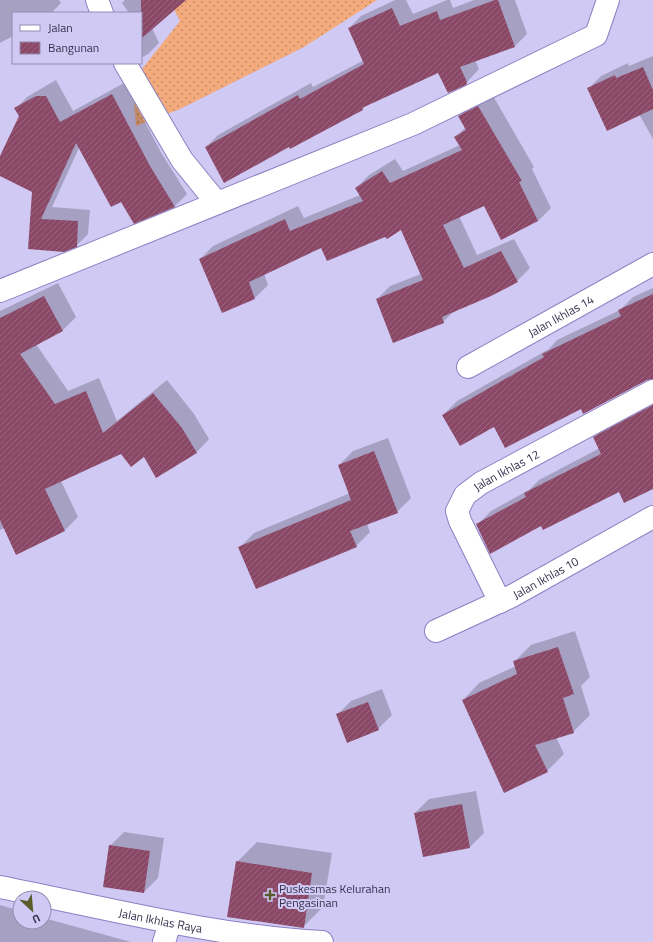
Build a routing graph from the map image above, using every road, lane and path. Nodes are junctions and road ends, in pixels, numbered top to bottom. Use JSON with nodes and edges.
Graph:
{"nodes":[{"id":1,"x":97,"y":0,"type":"edge"},
{"id":2,"x":608,"y":0,"type":"edge"},
{"id":3,"x":102,"y":12,"type":"edge"},
{"id":4,"x":126,"y":64,"type":"edge"},
{"id":5,"x":217,"y":203,"type":"junction"},
{"id":6,"x":653,"y":264,"type":"edge"},
{"id":7,"x":0,"y":291,"type":"edge"},
{"id":8,"x":468,"y":367,"type":"dead end"},
{"id":9,"x":653,"y":391,"type":"edge"},
{"id":10,"x":653,"y":517,"type":"edge"},
{"id":11,"x":500,"y":602,"type":"junction"},
{"id":12,"x":436,"y":631,"type":"dead end"},
{"id":13,"x":0,"y":887,"type":"edge"},
{"id":14,"x":167,"y":932,"type":"edge"},
{"id":15,"x":322,"y":942,"type":"edge"}],
"edges":[{"from":1,"to":3,"type":"street"},
{"from":2,"to":5,"type":"street"},
{"from":4,"to":5,"type":"street"},
{"from":5,"to":7,"type":"street"},
{"from":6,"to":8,"type":"street","name":"Jalan Ikhlas 14"},
{"from":9,"to":11,"type":"street","name":"Jalan Ikhlas 12"},
{"from":10,"to":11,"type":"street","name":"Jalan Ikhlas 10"},
{"from":11,"to":12,"type":"street","name":"Jalan Ikhlas 10"},
{"from":13,"to":14,"type":"street","name":"Jalan Ikhlas Raya"},
{"from":14,"to":15,"type":"street","name":"Jalan Ikhlas Raya"}]}
